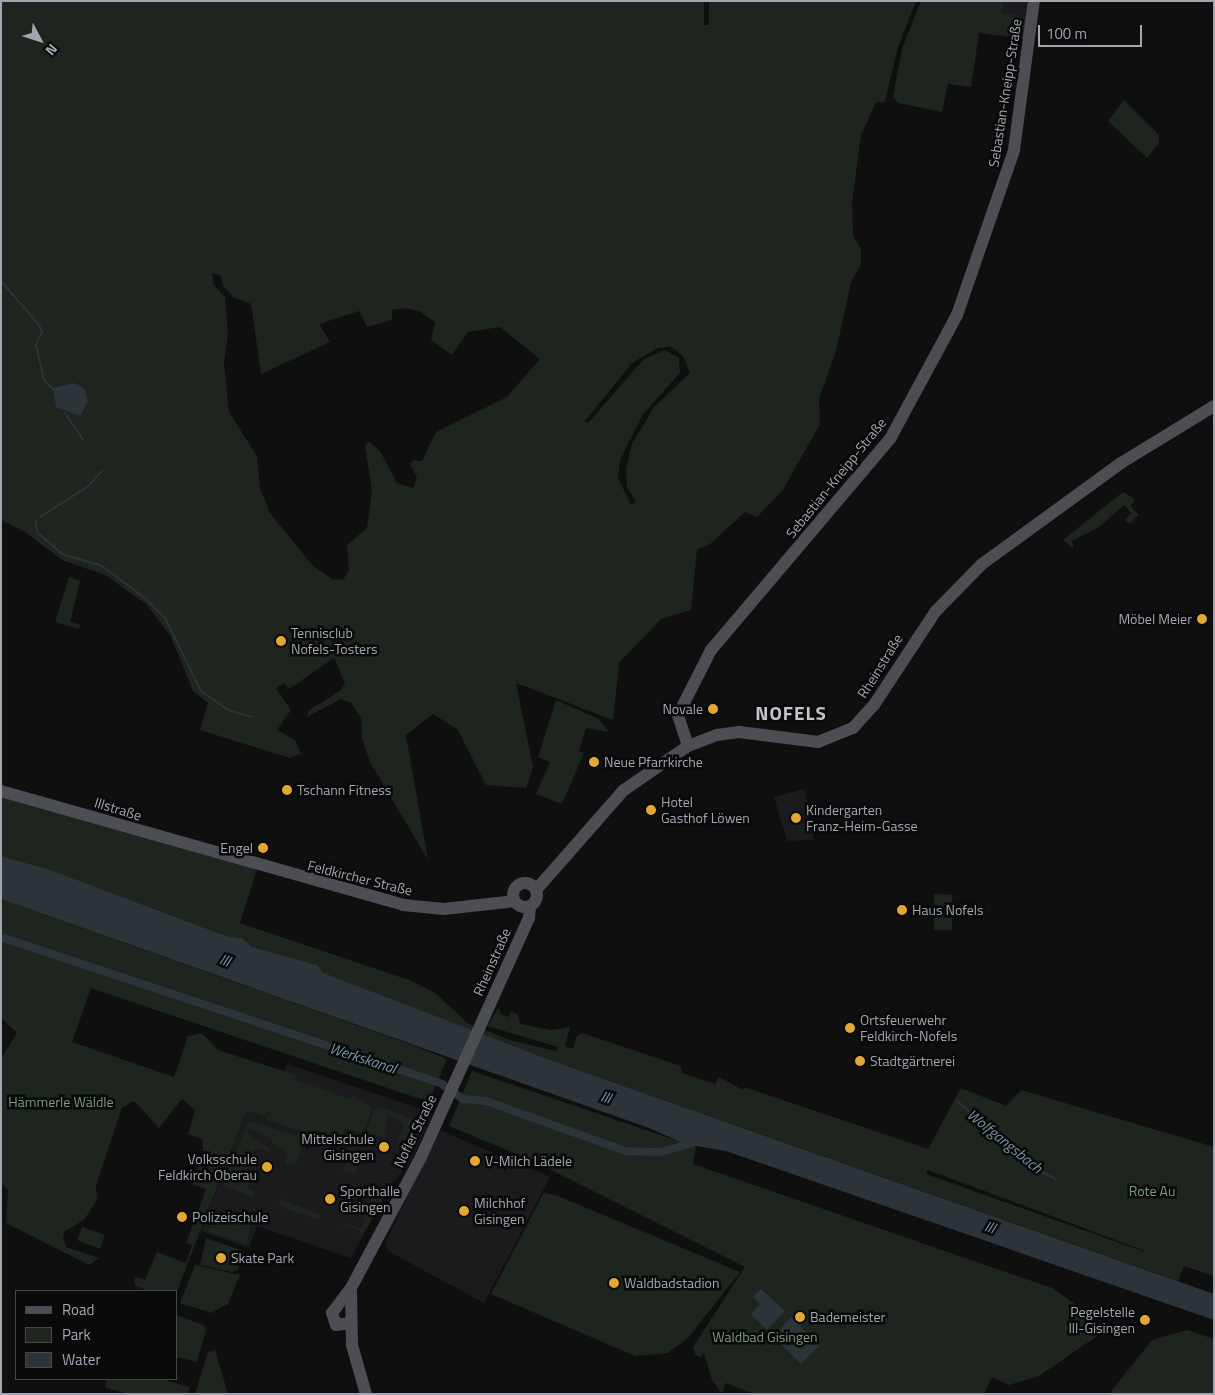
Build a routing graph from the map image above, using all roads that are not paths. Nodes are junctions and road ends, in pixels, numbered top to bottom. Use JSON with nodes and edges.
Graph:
{"nodes":[{"id":1,"x":1034,"y":1,"type":"edge"},
{"id":2,"x":1214,"y":406,"type":"edge"},
{"id":3,"x":688,"y":746,"type":"junction"},
{"id":4,"x":1,"y":791,"type":"edge"},
{"id":5,"x":226,"y":856,"type":"joint"},
{"id":6,"x":534,"y":887,"type":"junction"},
{"id":7,"x":520,"y":902,"type":"junction"},
{"id":8,"x":487,"y":1012,"type":"joint"},
{"id":9,"x":344,"y":1308,"type":"junction"},
{"id":10,"x":344,"y":1325,"type":"junction"},
{"id":11,"x":366,"y":1394,"type":"edge"}],
"edges":[{"from":1,"to":3,"type":"main road","name":"Sebastian-Kneipp-Straße"},
{"from":2,"to":3,"type":"main road","name":"Rheinstraße"},
{"from":3,"to":6,"type":"main road","name":"Rheinstraße"},
{"from":4,"to":5,"type":"main road","name":"Illstraße"},
{"from":5,"to":7,"type":"main road","name":"Feldkircher Straße"},
{"from":6,"to":7,"type":"main road"},
{"from":6,"to":7,"type":"main road","name":"Rheinstraße"},
{"from":7,"to":8,"type":"main road","name":"Rheinstraße"},
{"from":8,"to":9,"type":"main road","name":"Nofler Straße"},
{"from":9,"to":10,"type":"main road"},
{"from":9,"to":10,"type":"main road","name":"Nofler Straße"},
{"from":10,"to":11,"type":"main road"}]}
